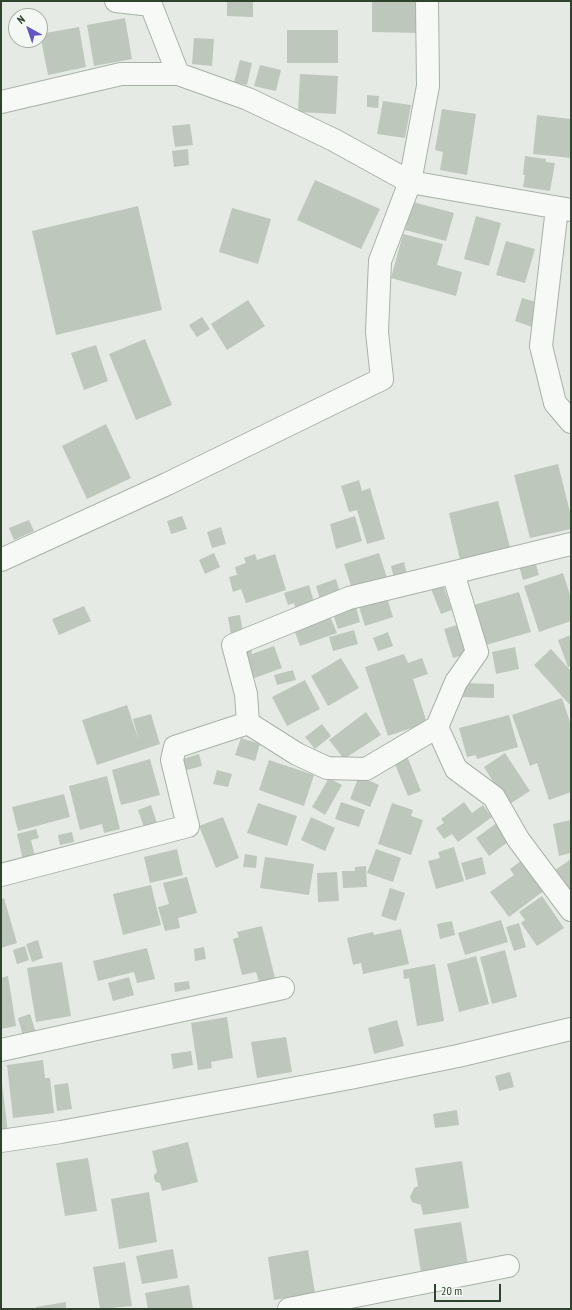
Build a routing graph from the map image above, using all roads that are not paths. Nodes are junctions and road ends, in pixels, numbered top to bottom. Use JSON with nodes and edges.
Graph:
{"nodes":[{"id":1,"x":116,"y":1,"type":"edge"},
{"id":2,"x":427,"y":1,"type":"edge"},
{"id":3,"x":151,"y":3,"type":"edge"},
{"id":4,"x":178,"y":74,"type":"junction"},
{"id":5,"x":1,"y":102,"type":"edge"},
{"id":6,"x":410,"y":182,"type":"junction"},
{"id":7,"x":564,"y":209,"type":"edge"},
{"id":8,"x":571,"y":422,"type":"edge"},
{"id":9,"x":571,"y":544,"type":"edge"},
{"id":10,"x":1,"y":560,"type":"edge"},
{"id":11,"x":453,"y":573,"type":"junction"},
{"id":12,"x":248,"y":723,"type":"junction"},
{"id":13,"x":437,"y":727,"type":"junction"},
{"id":14,"x":1,"y":875,"type":"edge"},
{"id":15,"x":571,"y":910,"type":"edge"},
{"id":16,"x":283,"y":988,"type":"dead end"},
{"id":17,"x":571,"y":1029,"type":"edge"},
{"id":18,"x":1,"y":1050,"type":"edge"},
{"id":19,"x":1,"y":1141,"type":"edge"},
{"id":20,"x":508,"y":1266,"type":"dead end"},
{"id":21,"x":289,"y":1309,"type":"edge"}],
"edges":[{"from":1,"to":3,"type":"street"},
{"from":2,"to":6,"type":"street"},
{"from":3,"to":4,"type":"street"},
{"from":4,"to":5,"type":"street"},
{"from":4,"to":6,"type":"street"},
{"from":6,"to":7,"type":"street"},
{"from":6,"to":10,"type":"street"},
{"from":7,"to":8,"type":"street"},
{"from":9,"to":11,"type":"street"},
{"from":11,"to":12,"type":"street"},
{"from":11,"to":13,"type":"street"},
{"from":12,"to":13,"type":"street"},
{"from":12,"to":14,"type":"street"},
{"from":13,"to":15,"type":"street"},
{"from":16,"to":18,"type":"street"},
{"from":17,"to":19,"type":"street"},
{"from":20,"to":21,"type":"street"}]}
